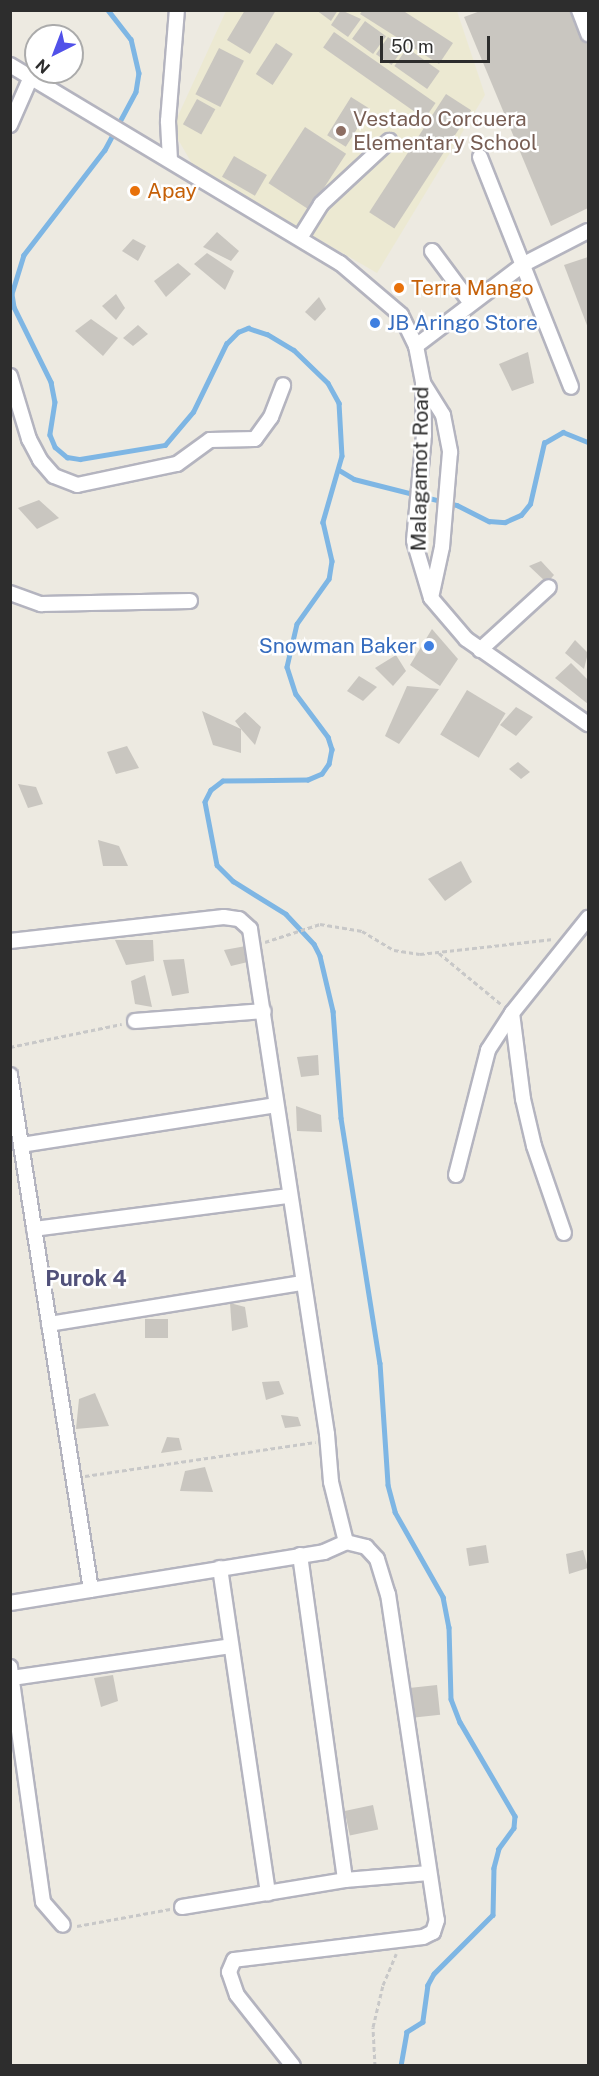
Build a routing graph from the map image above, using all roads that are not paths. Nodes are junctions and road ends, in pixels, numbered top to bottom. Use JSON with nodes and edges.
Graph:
{"nodes":[{"id":1,"x":177,"y":10,"type":"edge"},
{"id":2,"x":579,"y":10,"type":"edge"},
{"id":3,"x":588,"y":34,"type":"edge"},
{"id":4,"x":10,"y":65,"type":"edge"},
{"id":5,"x":24,"y":73,"type":"edge"},
{"id":6,"x":28,"y":84,"type":"edge"},
{"id":7,"x":43,"y":84,"type":"edge"},
{"id":8,"x":10,"y":125,"type":"edge"},
{"id":9,"x":389,"y":141,"type":"dead end"},
{"id":10,"x":480,"y":157,"type":"dead end"},
{"id":11,"x":170,"y":160,"type":"junction"},
{"id":12,"x":588,"y":231,"type":"edge"},
{"id":13,"x":300,"y":238,"type":"junction"},
{"id":14,"x":432,"y":251,"type":"dead end"},
{"id":15,"x":524,"y":264,"type":"junction"},
{"id":16,"x":470,"y":302,"type":"junction"},
{"id":17,"x":416,"y":346,"type":"junction"},
{"id":18,"x":10,"y":376,"type":"edge"},
{"id":19,"x":423,"y":383,"type":"junction"},
{"id":20,"x":284,"y":385,"type":"dead end"},
{"id":21,"x":571,"y":387,"type":"dead end"},
{"id":22,"x":549,"y":587,"type":"dead end"},
{"id":23,"x":10,"y":592,"type":"edge"},
{"id":24,"x":431,"y":598,"type":"junction"},
{"id":25,"x":190,"y":601,"type":"dead end"},
{"id":26,"x":480,"y":650,"type":"junction"},
{"id":27,"x":588,"y":724,"type":"edge"},
{"id":28,"x":588,"y":918,"type":"edge"},
{"id":29,"x":10,"y":941,"type":"edge"},
{"id":30,"x":264,"y":1011,"type":"junction"},
{"id":31,"x":512,"y":1013,"type":"junction"},
{"id":32,"x":135,"y":1021,"type":"road end"},
{"id":33,"x":10,"y":1075,"type":"edge"},
{"id":34,"x":276,"y":1105,"type":"junction"},
{"id":35,"x":21,"y":1145,"type":"junction"},
{"id":36,"x":456,"y":1175,"type":"dead end"},
{"id":37,"x":288,"y":1196,"type":"junction"},
{"id":38,"x":34,"y":1228,"type":"junction"},
{"id":39,"x":564,"y":1233,"type":"dead end"},
{"id":40,"x":302,"y":1283,"type":"junction"},
{"id":41,"x":49,"y":1323,"type":"junction"},
{"id":42,"x":346,"y":1542,"type":"junction"},
{"id":43,"x":300,"y":1555,"type":"junction"},
{"id":44,"x":220,"y":1568,"type":"junction"},
{"id":45,"x":91,"y":1590,"type":"junction"},
{"id":46,"x":10,"y":1603,"type":"edge"},
{"id":47,"x":231,"y":1646,"type":"junction"},
{"id":48,"x":11,"y":1672,"type":"edge"},
{"id":49,"x":429,"y":1873,"type":"junction"},
{"id":50,"x":345,"y":1880,"type":"junction"},
{"id":51,"x":268,"y":1893,"type":"junction"},
{"id":52,"x":182,"y":1907,"type":"road end"},
{"id":53,"x":63,"y":1926,"type":"road end"},
{"id":54,"x":293,"y":2066,"type":"edge"}],
"edges":[{"from":1,"to":11,"type":"street"},
{"from":2,"to":3,"type":"street"},
{"from":4,"to":5,"type":"street","name":"Malagamot Road"},
{"from":6,"to":8,"type":"street"},
{"from":7,"to":11,"type":"street","name":"Malagamot Road"},
{"from":9,"to":13,"type":"street"},
{"from":10,"to":15,"type":"street"},
{"from":11,"to":13,"type":"street","name":"Malagamot Road"},
{"from":12,"to":15,"type":"street"},
{"from":13,"to":17,"type":"street","name":"Malagamot Road"},
{"from":14,"to":16,"type":"street"},
{"from":15,"to":16,"type":"street"},
{"from":15,"to":21,"type":"street"},
{"from":16,"to":17,"type":"street"},
{"from":17,"to":19,"type":"street","name":"Malagamot Road"},
{"from":18,"to":20,"type":"street"},
{"from":19,"to":24,"type":"street","name":"Malagamot Road"},
{"from":19,"to":24,"type":"street"},
{"from":22,"to":26,"type":"street"},
{"from":23,"to":25,"type":"street"},
{"from":24,"to":26,"type":"street","name":"Malagamot Road"},
{"from":26,"to":27,"type":"street","name":"Malagamot Road"},
{"from":28,"to":31,"type":"street"},
{"from":29,"to":30,"type":"street"},
{"from":30,"to":32,"type":"street"},
{"from":30,"to":34,"type":"street"},
{"from":31,"to":36,"type":"street"},
{"from":31,"to":39,"type":"street"},
{"from":33,"to":35,"type":"street"},
{"from":34,"to":35,"type":"street"},
{"from":34,"to":37,"type":"street"},
{"from":35,"to":38,"type":"street"},
{"from":37,"to":38,"type":"street"},
{"from":37,"to":40,"type":"street"},
{"from":38,"to":41,"type":"street"},
{"from":40,"to":41,"type":"street"},
{"from":40,"to":42,"type":"street"},
{"from":41,"to":45,"type":"street"},
{"from":42,"to":43,"type":"street"},
{"from":42,"to":49,"type":"street"},
{"from":43,"to":44,"type":"street"},
{"from":43,"to":50,"type":"street"},
{"from":44,"to":45,"type":"street"},
{"from":44,"to":47,"type":"street"},
{"from":45,"to":46,"type":"street"},
{"from":47,"to":48,"type":"street"},
{"from":47,"to":51,"type":"street"},
{"from":48,"to":53,"type":"street"},
{"from":49,"to":50,"type":"street"},
{"from":49,"to":54,"type":"street"},
{"from":50,"to":51,"type":"street"},
{"from":51,"to":52,"type":"street"}]}
